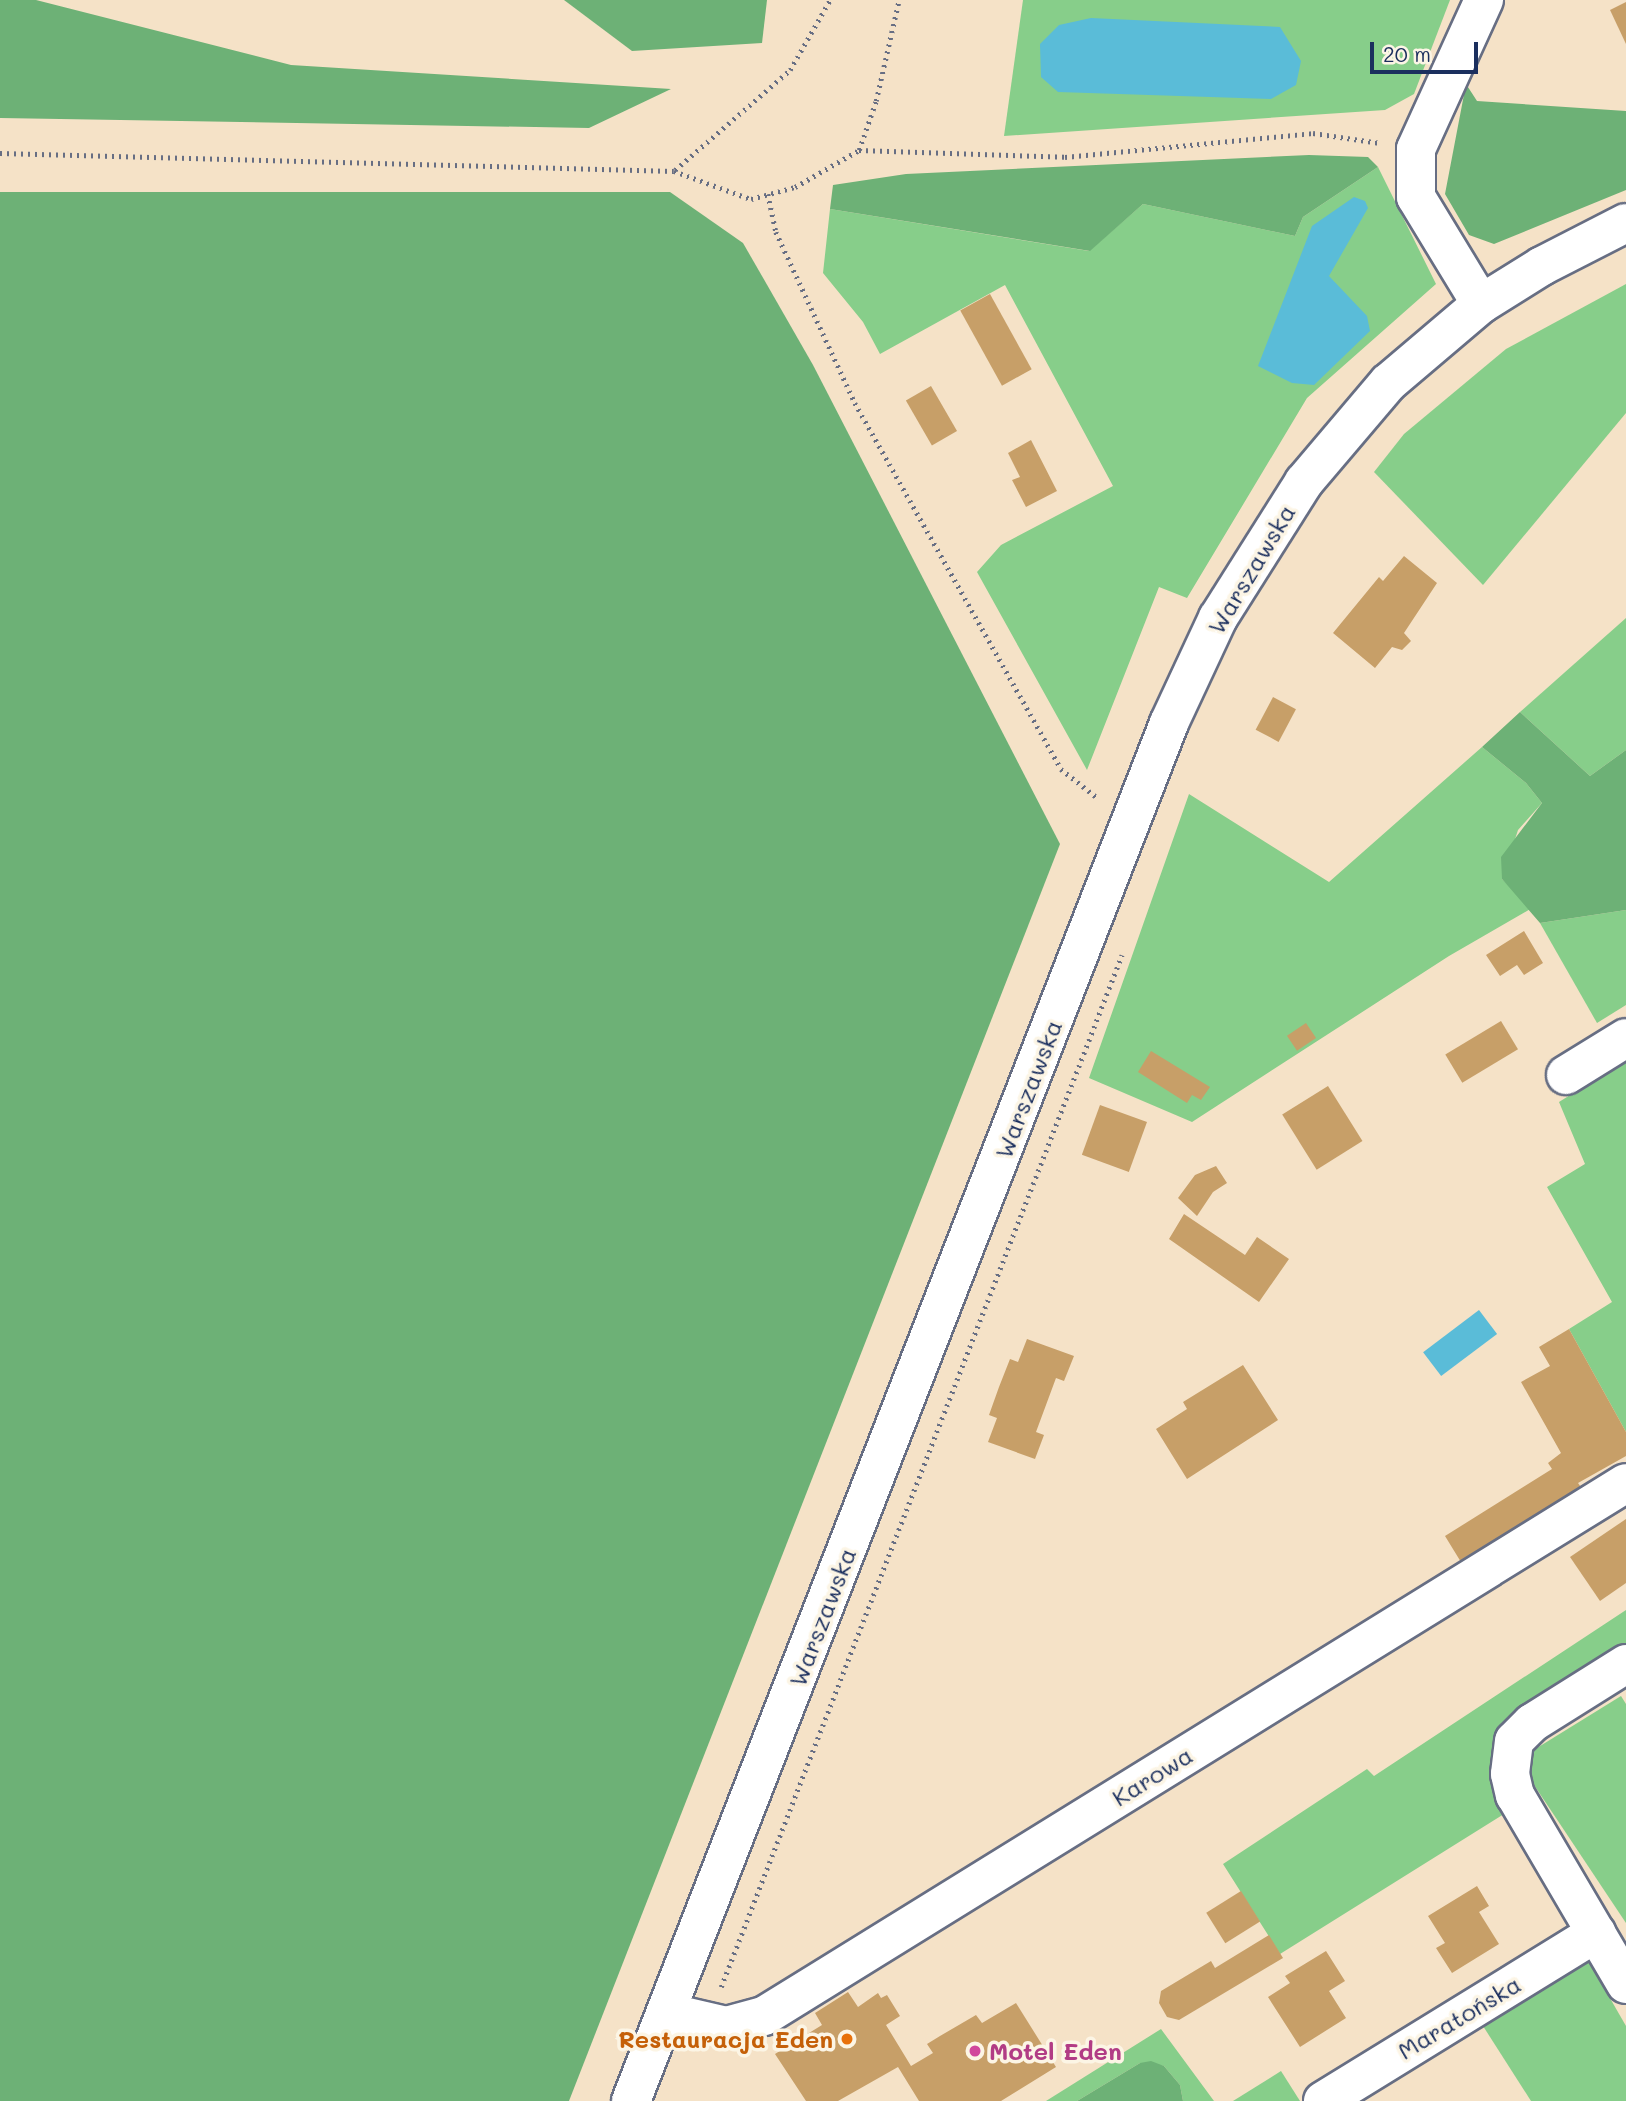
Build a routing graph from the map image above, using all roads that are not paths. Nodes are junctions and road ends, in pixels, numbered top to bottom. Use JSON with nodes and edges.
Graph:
{"nodes":[{"id":1,"x":1484,"y":0,"type":"edge"},
{"id":2,"x":1626,"y":223,"type":"edge"},
{"id":3,"x":1481,"y":304,"type":"junction"},
{"id":4,"x":1626,"y":1038,"type":"edge"},
{"id":5,"x":1566,"y":1075,"type":"dead end"},
{"id":6,"x":1626,"y":1483,"type":"edge"},
{"id":7,"x":1626,"y":1664,"type":"edge"},
{"id":8,"x":1596,"y":1933,"type":"junction"},
{"id":9,"x":1626,"y":1984,"type":"edge"},
{"id":10,"x":666,"y":2012,"type":"junction"},
{"id":11,"x":631,"y":2101,"type":"edge"},
{"id":12,"x":1323,"y":2101,"type":"edge"}],
"edges":[{"from":1,"to":3,"type":"main road"},
{"from":2,"to":3,"type":"main road","name":"Warszawska"},
{"from":3,"to":10,"type":"main road","name":"Warszawska"},
{"from":4,"to":5,"type":"main road"},
{"from":6,"to":10,"type":"main road","name":"Karowa"},
{"from":7,"to":8,"type":"main road"},
{"from":8,"to":9,"type":"main road"},
{"from":8,"to":12,"type":"main road","name":"Maratońska"},
{"from":10,"to":11,"type":"main road","name":"Warszawska"}]}
